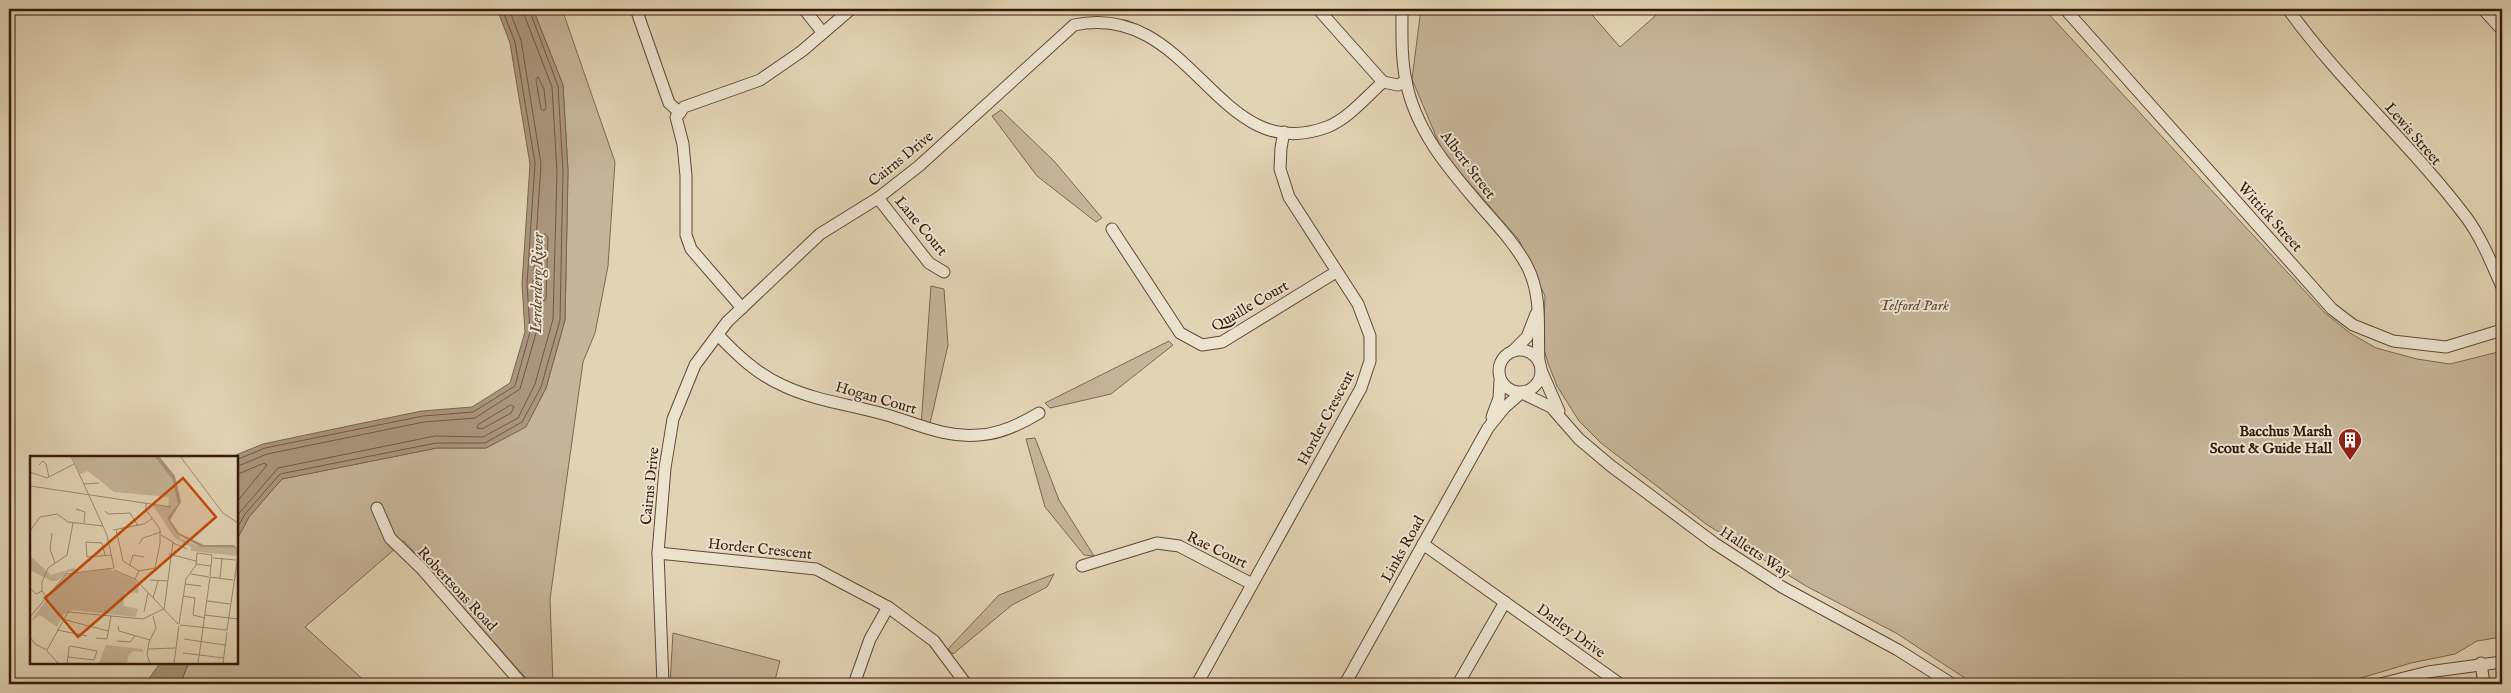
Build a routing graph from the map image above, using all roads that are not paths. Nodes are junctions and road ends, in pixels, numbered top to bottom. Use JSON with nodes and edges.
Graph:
{"nodes":[{"id":1,"x":636,"y":9,"type":"edge"},
{"id":2,"x":804,"y":9,"type":"edge"},
{"id":3,"x":851,"y":9,"type":"edge"},
{"id":4,"x":1318,"y":9,"type":"edge"},
{"id":5,"x":1402,"y":9,"type":"edge"},
{"id":6,"x":2065,"y":9,"type":"edge"},
{"id":7,"x":2288,"y":9,"type":"edge"},
{"id":8,"x":2483,"y":9,"type":"edge"},
{"id":9,"x":1120,"y":12,"type":"dead end"},
{"id":10,"x":2502,"y":30,"type":"edge"},
{"id":11,"x":823,"y":33,"type":"junction"},
{"id":12,"x":1206,"y":69,"type":"dead end"},
{"id":13,"x":1406,"y":81,"type":"junction"},
{"id":14,"x":1383,"y":82,"type":"junction"},
{"id":15,"x":680,"y":113,"type":"junction"},
{"id":16,"x":1284,"y":132,"type":"junction"},
{"id":17,"x":878,"y":198,"type":"junction"},
{"id":18,"x":1112,"y":229,"type":"dead end"},
{"id":19,"x":944,"y":272,"type":"dead end"},
{"id":20,"x":1336,"y":272,"type":"junction"},
{"id":21,"x":2502,"y":287,"type":"edge"},
{"id":22,"x":1538,"y":298,"type":"junction"},
{"id":23,"x":742,"y":308,"type":"junction"},
{"id":24,"x":2502,"y":330,"type":"edge"},
{"id":25,"x":718,"y":335,"type":"junction"},
{"id":26,"x":1513,"y":351,"type":"junction"},
{"id":27,"x":1540,"y":366,"type":"junction"},
{"id":28,"x":1500,"y":380,"type":"junction"},
{"id":29,"x":1522,"y":393,"type":"junction"},
{"id":30,"x":1039,"y":413,"type":"dead end"},
{"id":31,"x":1562,"y":418,"type":"junction"},
{"id":32,"x":1488,"y":428,"type":"junction"},
{"id":33,"x":377,"y":508,"type":"dead end"},
{"id":34,"x":1423,"y":544,"type":"junction"},
{"id":35,"x":658,"y":553,"type":"junction"},
{"id":36,"x":1082,"y":566,"type":"dead end"},
{"id":37,"x":1252,"y":584,"type":"junction"},
{"id":38,"x":1505,"y":602,"type":"junction"},
{"id":39,"x":888,"y":607,"type":"junction"},
{"id":40,"x":2502,"y":662,"type":"edge"},
{"id":41,"x":2481,"y":663,"type":"junction"},
{"id":42,"x":522,"y":684,"type":"edge"},
{"id":43,"x":663,"y":684,"type":"edge"},
{"id":44,"x":854,"y":684,"type":"edge"},
{"id":45,"x":966,"y":684,"type":"edge"},
{"id":46,"x":1197,"y":684,"type":"edge"},
{"id":47,"x":1345,"y":684,"type":"edge"},
{"id":48,"x":1458,"y":684,"type":"edge"},
{"id":49,"x":1620,"y":684,"type":"edge"},
{"id":50,"x":1952,"y":684,"type":"edge"},
{"id":51,"x":2380,"y":684,"type":"edge"},
{"id":52,"x":2484,"y":684,"type":"edge"}],
"edges":[{"from":1,"to":15,"type":"street"},
{"from":2,"to":11,"type":"street"},
{"from":3,"to":11,"type":"street"},
{"from":4,"to":14,"type":"street"},
{"from":5,"to":13,"type":"street","name":"Albert Street"},
{"from":6,"to":24,"type":"street","name":"Wittick Street"},
{"from":7,"to":21,"type":"street","name":"Lewis Street"},
{"from":8,"to":10,"type":"street"},
{"from":9,"to":17,"type":"street","name":"Cairns Drive"},
{"from":11,"to":15,"type":"street"},
{"from":12,"to":16,"type":"street"},
{"from":13,"to":14,"type":"street"},
{"from":13,"to":22,"type":"street","name":"Albert Street"},
{"from":14,"to":16,"type":"street"},
{"from":15,"to":23,"type":"street"},
{"from":16,"to":20,"type":"street","name":"Horder Crescent"},
{"from":17,"to":19,"type":"street","name":"Lane Court"},
{"from":17,"to":23,"type":"street","name":"Cairns Drive"},
{"from":18,"to":20,"type":"street","name":"Quaille Court"},
{"from":20,"to":37,"type":"street","name":"Horder Crescent"},
{"from":22,"to":26,"type":"street","name":"Albert Street"},
{"from":22,"to":27,"type":"street","name":"Albert Street"},
{"from":23,"to":25,"type":"street","name":"Cairns Drive"},
{"from":25,"to":30,"type":"street","name":"Hogan Court"},
{"from":25,"to":35,"type":"street","name":"Cairns Drive"},
{"from":26,"to":27,"type":"street"},
{"from":26,"to":28,"type":"street"},
{"from":27,"to":29,"type":"street"},
{"from":27,"to":31,"type":"street","name":"Halletts Way"},
{"from":28,"to":29,"type":"street"},
{"from":28,"to":32,"type":"street","name":"Links Road"},
{"from":29,"to":31,"type":"street","name":"Halletts Way"},
{"from":29,"to":32,"type":"street","name":"Links Road"},
{"from":31,"to":50,"type":"street","name":"Halletts Way"},
{"from":32,"to":34,"type":"street","name":"Links Road"},
{"from":33,"to":42,"type":"street","name":"Robertsons Road"},
{"from":34,"to":38,"type":"street","name":"Darley Drive"},
{"from":34,"to":47,"type":"street","name":"Links Road"},
{"from":35,"to":39,"type":"street","name":"Horder Crescent"},
{"from":35,"to":43,"type":"street","name":"Cairns Drive"},
{"from":36,"to":37,"type":"street","name":"Rae Court"},
{"from":37,"to":46,"type":"street","name":"Horder Crescent"},
{"from":38,"to":48,"type":"street"},
{"from":38,"to":49,"type":"street","name":"Darley Drive"},
{"from":39,"to":44,"type":"street"},
{"from":39,"to":45,"type":"street","name":"Horder Crescent"},
{"from":40,"to":41,"type":"street"},
{"from":41,"to":51,"type":"street"},
{"from":41,"to":52,"type":"street"}]}
